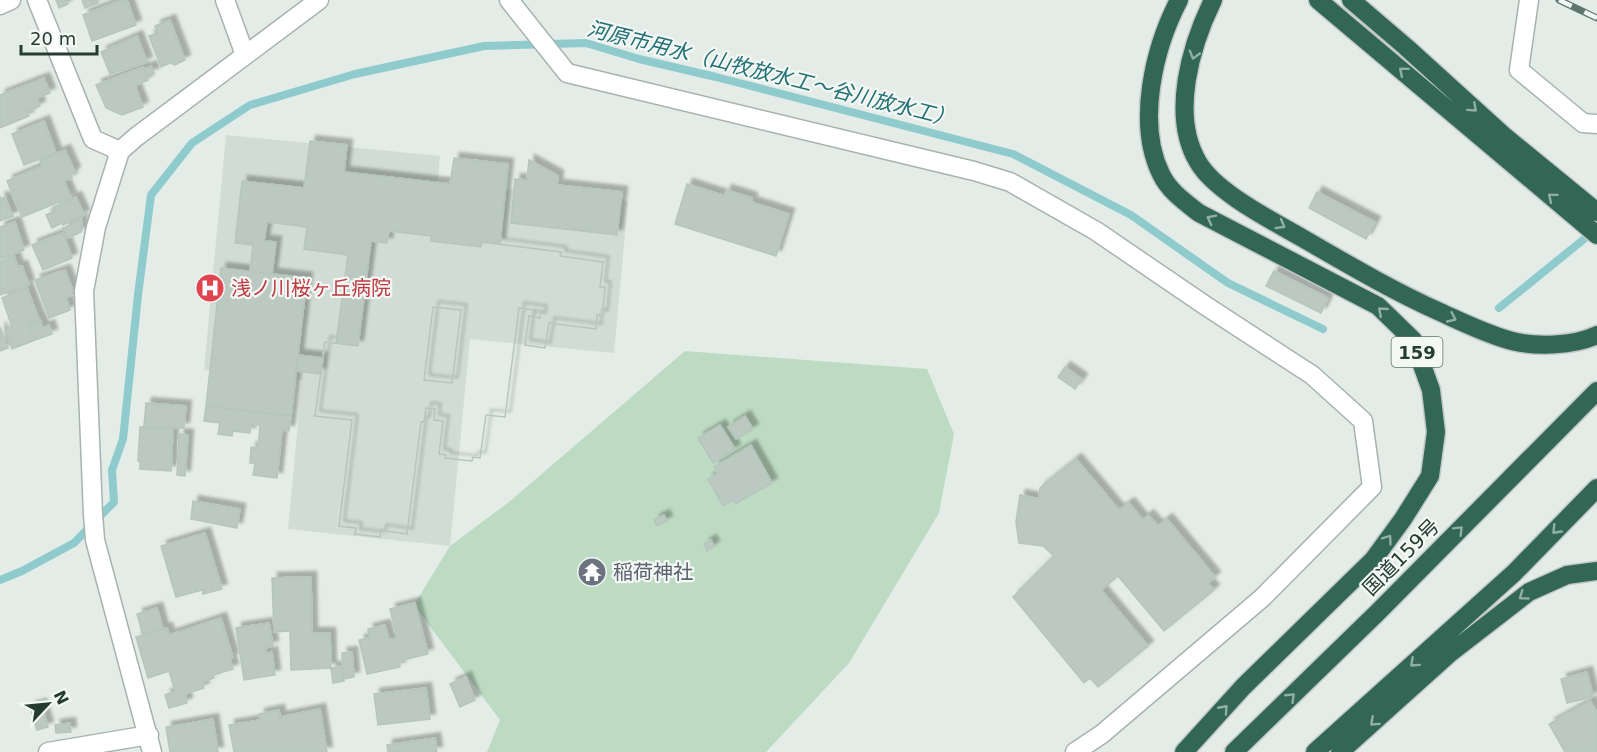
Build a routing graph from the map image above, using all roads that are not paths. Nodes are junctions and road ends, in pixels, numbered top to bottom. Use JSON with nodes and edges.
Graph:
{"nodes":[{"id":1,"x":11,"y":0,"type":"edge"},
{"id":2,"x":37,"y":0,"type":"edge"},
{"id":3,"x":225,"y":0,"type":"edge"},
{"id":4,"x":319,"y":0,"type":"edge"},
{"id":5,"x":509,"y":0,"type":"edge"},
{"id":6,"x":1179,"y":0,"type":"edge"},
{"id":7,"x":1213,"y":0,"type":"edge"},
{"id":8,"x":1318,"y":0,"type":"edge"},
{"id":9,"x":1351,"y":0,"type":"edge"},
{"id":10,"x":1529,"y":0,"type":"edge"},
{"id":11,"x":0,"y":5,"type":"edge"},
{"id":12,"x":245,"y":55,"type":"junction"},
{"id":13,"x":1597,"y":124,"type":"edge"},
{"id":14,"x":120,"y":151,"type":"junction"},
{"id":15,"x":1597,"y":212,"type":"edge"},
{"id":16,"x":1597,"y":235,"type":"edge"},
{"id":17,"x":1597,"y":335,"type":"edge"},
{"id":18,"x":1597,"y":391,"type":"edge"},
{"id":19,"x":1597,"y":488,"type":"edge"},
{"id":20,"x":1597,"y":571,"type":"edge"},
{"id":21,"x":151,"y":743,"type":"edge"},
{"id":22,"x":48,"y":752,"type":"edge"},
{"id":23,"x":1076,"y":752,"type":"edge"},
{"id":24,"x":1184,"y":752,"type":"edge"},
{"id":25,"x":1234,"y":752,"type":"edge"},
{"id":26,"x":1315,"y":752,"type":"edge"},
{"id":27,"x":1340,"y":752,"type":"edge"}],
"edges":[{"from":1,"to":11,"type":"street"},
{"from":2,"to":14,"type":"street"},
{"from":3,"to":12,"type":"street"},
{"from":4,"to":12,"type":"street"},
{"from":5,"to":23,"type":"street"},
{"from":24,"to":6,"type":"highway","number":"159","one_way":true},
{"from":7,"to":17,"type":"highway","number":"159","one_way":true},
{"from":16,"to":8,"type":"highway","one_way":true},
{"from":9,"to":15,"type":"highway","one_way":true},
{"from":10,"to":13,"type":"street"},
{"from":12,"to":14,"type":"street"},
{"from":14,"to":21,"type":"street"},
{"from":25,"to":18,"type":"highway","name":"国道159号","one_way":true},
{"from":19,"to":26,"type":"highway","one_way":true},
{"from":20,"to":27,"type":"highway","one_way":true},
{"from":21,"to":22,"type":"street"}]}
